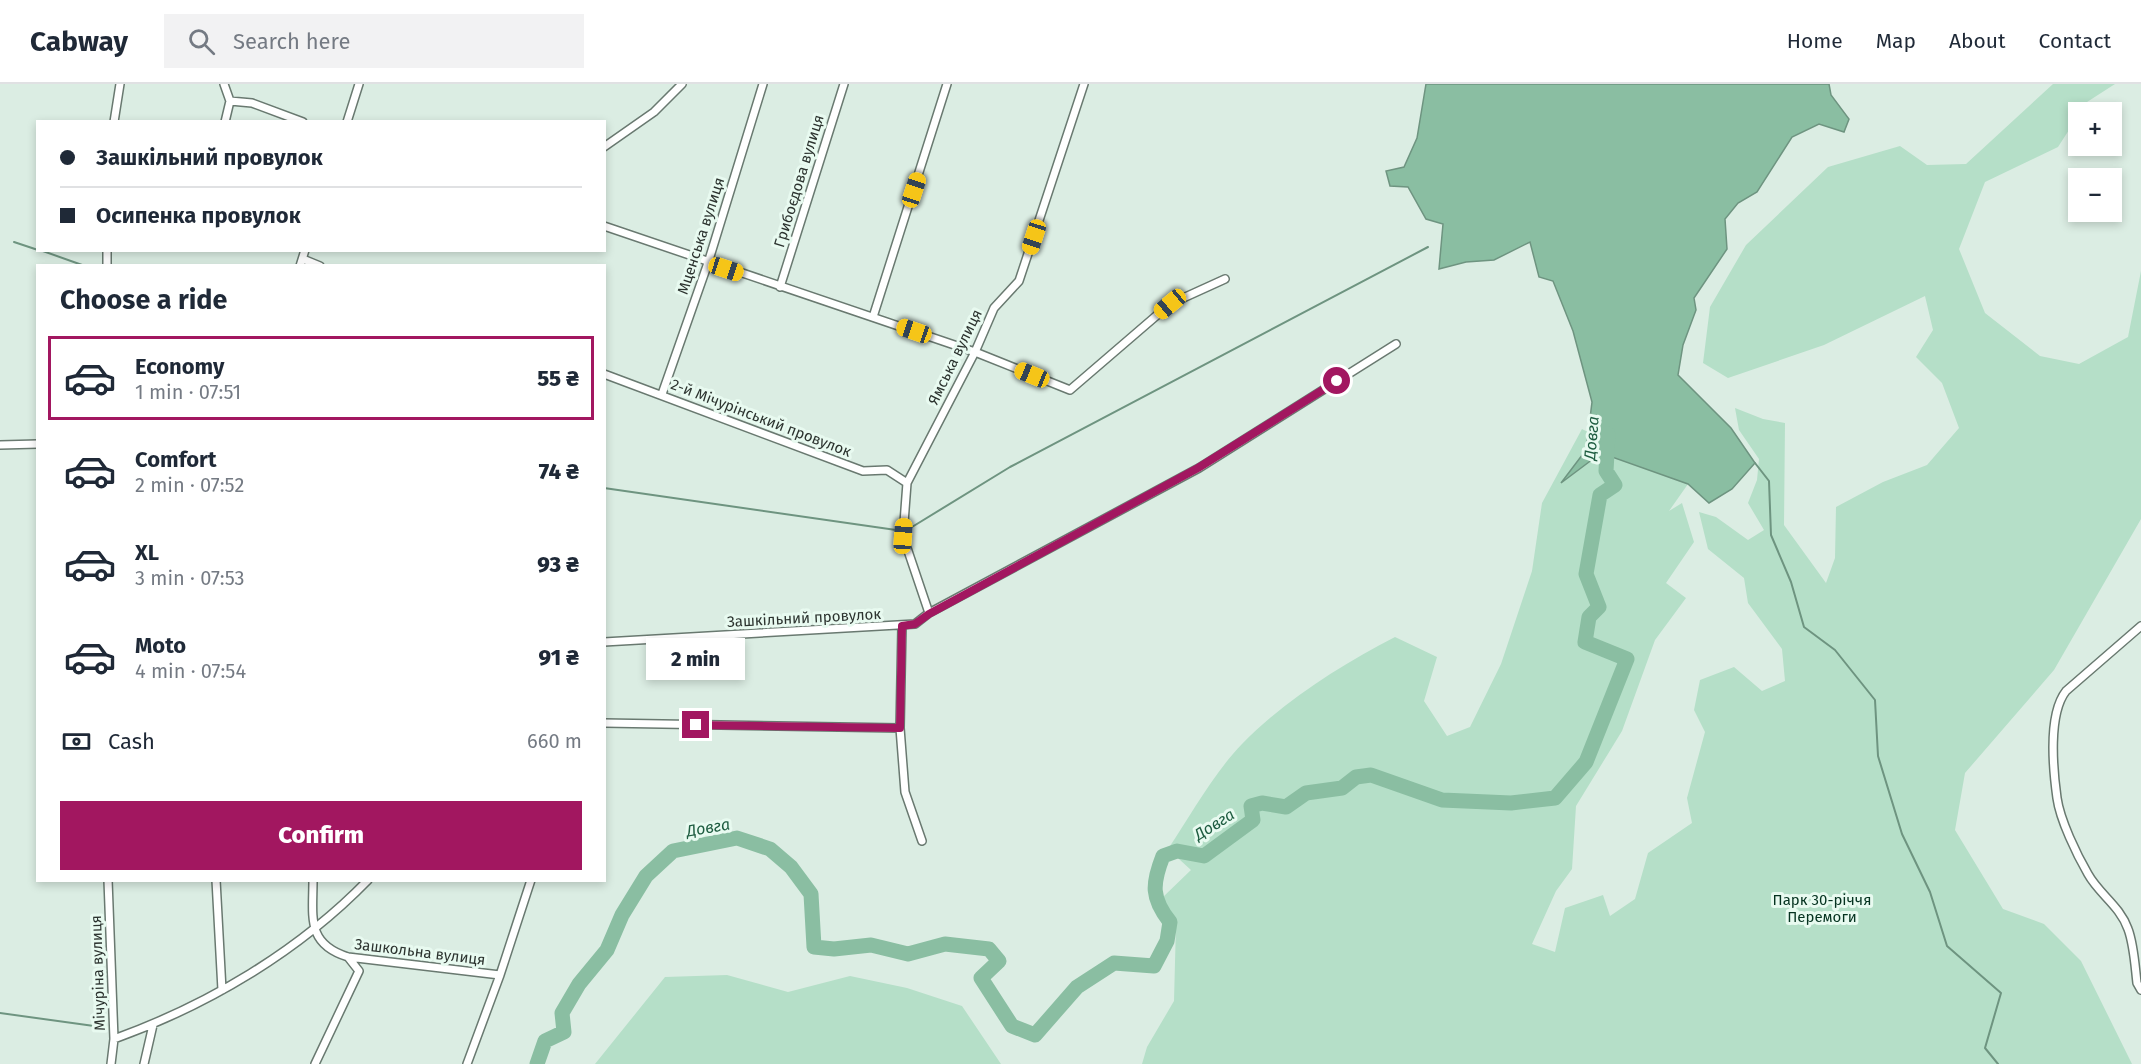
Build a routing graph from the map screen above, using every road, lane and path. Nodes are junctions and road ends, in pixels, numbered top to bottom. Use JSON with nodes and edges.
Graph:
{"nodes":[{"id":1,"x":120,"y":84,"type":"edge"},
{"id":2,"x":224,"y":84,"type":"edge"},
{"id":3,"x":359,"y":84,"type":"edge"},
{"id":4,"x":682,"y":84,"type":"edge"},
{"id":5,"x":763,"y":84,"type":"edge"},
{"id":6,"x":844,"y":84,"type":"edge"},
{"id":7,"x":948,"y":84,"type":"edge"},
{"id":8,"x":1084,"y":84,"type":"edge"},
{"id":9,"x":230,"y":101,"type":"junction"},
{"id":10,"x":114,"y":120,"type":"edge"},
{"id":11,"x":225,"y":120,"type":"edge"},
{"id":12,"x":298,"y":120,"type":"edge"},
{"id":13,"x":348,"y":120,"type":"edge"},
{"id":14,"x":606,"y":146,"type":"edge"},
{"id":15,"x":606,"y":227,"type":"edge"},
{"id":16,"x":708,"y":263,"type":"junction"},
{"id":17,"x":1225,"y":279,"type":"dead end"},
{"id":18,"x":780,"y":287,"type":"junction"},
{"id":19,"x":873,"y":317,"type":"junction"},
{"id":20,"x":1396,"y":344,"type":"dead end"},
{"id":21,"x":975,"y":352,"type":"junction"},
{"id":22,"x":606,"y":375,"type":"edge"},
{"id":23,"x":662,"y":394,"type":"junction"},
{"id":24,"x":36,"y":444,"type":"edge"},
{"id":25,"x":0,"y":445,"type":"edge"},
{"id":26,"x":908,"y":483,"type":"junction"},
{"id":27,"x":929,"y":614,"type":"junction"},
{"id":28,"x":902,"y":626,"type":"junction"},
{"id":29,"x":2141,"y":626,"type":"edge"},
{"id":30,"x":606,"y":642,"type":"edge"},
{"id":31,"x":606,"y":723,"type":"edge"},
{"id":32,"x":900,"y":728,"type":"junction"},
{"id":33,"x":922,"y":841,"type":"dead end"},
{"id":34,"x":108,"y":882,"type":"edge"},
{"id":35,"x":216,"y":882,"type":"edge"},
{"id":36,"x":313,"y":882,"type":"edge"},
{"id":37,"x":367,"y":882,"type":"edge"},
{"id":38,"x":530,"y":882,"type":"edge"},
{"id":39,"x":313,"y":928,"type":"junction"},
{"id":40,"x":348,"y":957,"type":"junction"},
{"id":41,"x":500,"y":975,"type":"junction"},
{"id":42,"x":222,"y":990,"type":"junction"},
{"id":43,"x":2141,"y":990,"type":"edge"},
{"id":44,"x":153,"y":1025,"type":"junction"},
{"id":45,"x":114,"y":1039,"type":"junction"},
{"id":46,"x":111,"y":1064,"type":"edge"},
{"id":47,"x":144,"y":1064,"type":"edge"},
{"id":48,"x":315,"y":1064,"type":"edge"},
{"id":49,"x":467,"y":1064,"type":"edge"}],
"edges":[{"from":1,"to":10,"type":"street"},
{"from":2,"to":9,"type":"street"},
{"from":3,"to":13,"type":"street"},
{"from":4,"to":14,"type":"street"},
{"from":5,"to":16,"type":"street","name":"Мценська вулиця"},
{"from":6,"to":18,"type":"street","name":"Грибоєдова вулиця"},
{"from":7,"to":19,"type":"street"},
{"from":8,"to":21,"type":"street","name":"Ямська вулиця"},
{"from":9,"to":11,"type":"street"},
{"from":9,"to":12,"type":"street"},
{"from":15,"to":16,"type":"street"},
{"from":16,"to":18,"type":"street"},
{"from":16,"to":23,"type":"street","name":"Мценська вулиця"},
{"from":17,"to":21,"type":"street"},
{"from":18,"to":19,"type":"street"},
{"from":19,"to":21,"type":"street"},
{"from":20,"to":27,"type":"street","name":"Зашкільний провулок"},
{"from":21,"to":26,"type":"street","name":"Ямська вулиця"},
{"from":22,"to":23,"type":"street","name":"2-й Мічурінський провулок"},
{"from":23,"to":26,"type":"street","name":"2-й Мічурінський провулок"},
{"from":24,"to":25,"type":"street"},
{"from":26,"to":27,"type":"street","name":"Ямська вулиця"},
{"from":27,"to":28,"type":"street","name":"Зашкільний провулок"},
{"from":28,"to":30,"type":"street","name":"Зашкільний провулок"},
{"from":28,"to":32,"type":"street"},
{"from":29,"to":43,"type":"street"},
{"from":31,"to":32,"type":"street"},
{"from":32,"to":33,"type":"street"},
{"from":34,"to":45,"type":"street","name":"Мічуріна вулиця"},
{"from":35,"to":42,"type":"street"},
{"from":36,"to":39,"type":"street"},
{"from":37,"to":39,"type":"street"},
{"from":38,"to":41,"type":"street"},
{"from":39,"to":40,"type":"street","name":"Зашкольна вулиця"},
{"from":39,"to":42,"type":"street"},
{"from":40,"to":41,"type":"street","name":"Зашкольна вулиця"},
{"from":40,"to":48,"type":"street"},
{"from":41,"to":49,"type":"street"},
{"from":42,"to":44,"type":"street"},
{"from":44,"to":45,"type":"street"},
{"from":44,"to":47,"type":"street"},
{"from":45,"to":46,"type":"street","name":"Мічуріна вулиця"}]}
